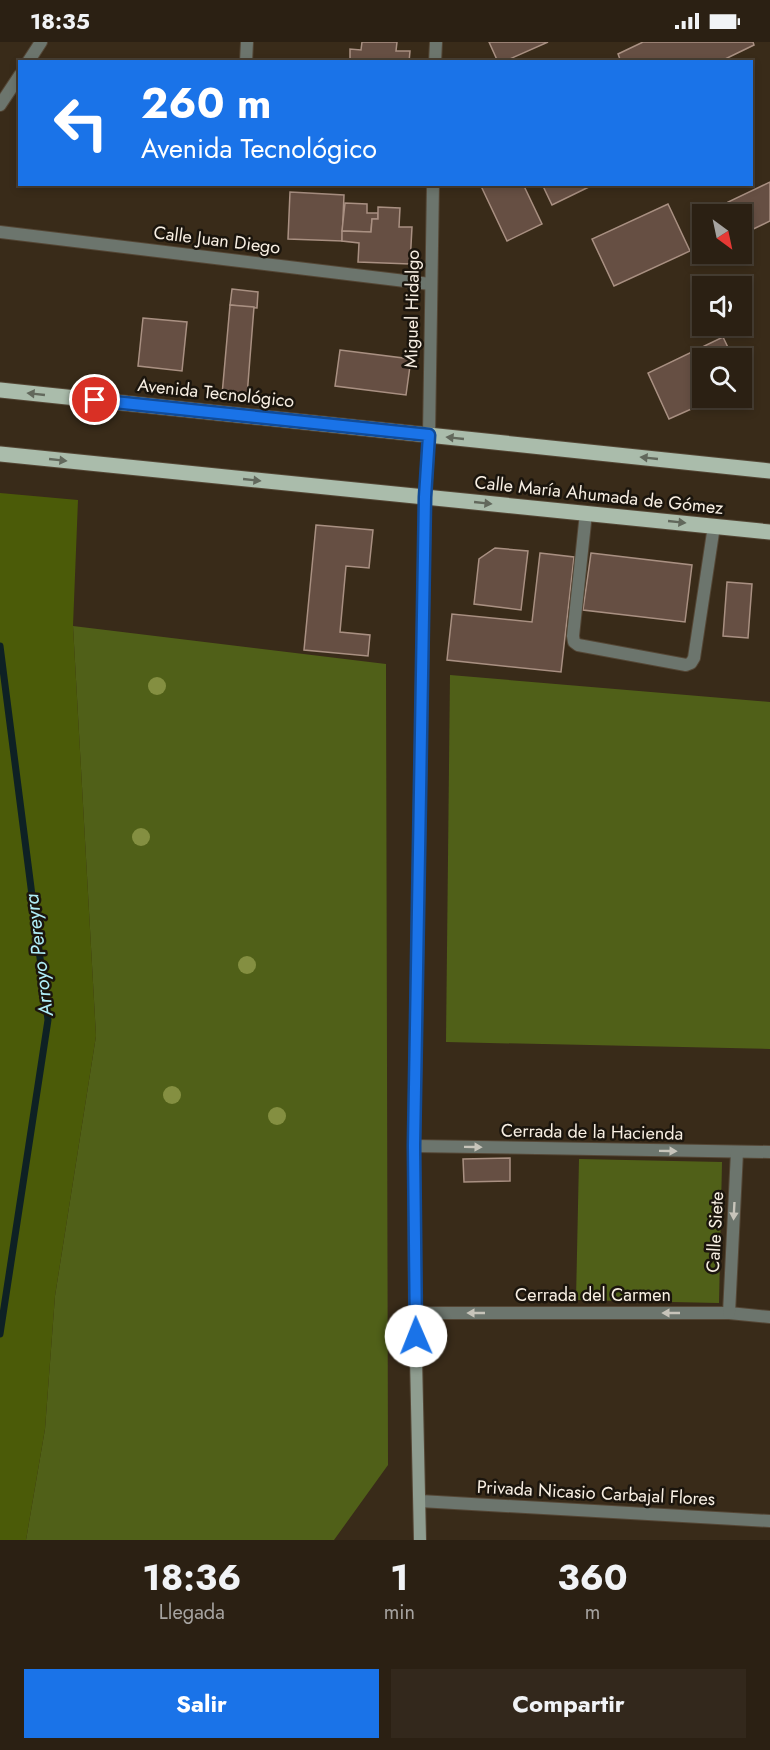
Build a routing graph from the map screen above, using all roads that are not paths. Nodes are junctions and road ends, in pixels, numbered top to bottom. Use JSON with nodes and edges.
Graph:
{"nodes":[{"id":1,"x":41,"y":42,"type":"edge"},
{"id":2,"x":247,"y":42,"type":"edge"},
{"id":3,"x":436,"y":42,"type":"edge"},
{"id":4,"x":30,"y":60,"type":"edge"},
{"id":5,"x":246,"y":60,"type":"edge"},
{"id":6,"x":435,"y":60,"type":"edge"},
{"id":7,"x":18,"y":78,"type":"edge"},
{"id":8,"x":0,"y":105,"type":"edge"},
{"id":9,"x":433,"y":186,"type":"edge"},
{"id":10,"x":0,"y":232,"type":"edge"},
{"id":11,"x":430,"y":284,"type":"junction"},
{"id":12,"x":0,"y":390,"type":"edge"},
{"id":13,"x":429,"y":435,"type":"junction"},
{"id":14,"x":0,"y":454,"type":"edge"},
{"id":15,"x":770,"y":471,"type":"edge"},
{"id":16,"x":425,"y":497,"type":"junction"},
{"id":17,"x":586,"y":513,"type":"junction"},
{"id":18,"x":714,"y":526,"type":"junction"},
{"id":19,"x":770,"y":532,"type":"edge"},
{"id":20,"x":414,"y":1146,"type":"junction"},
{"id":21,"x":737,"y":1152,"type":"junction"},
{"id":22,"x":770,"y":1152,"type":"edge"},
{"id":23,"x":415,"y":1313,"type":"junction"},
{"id":24,"x":729,"y":1313,"type":"junction"},
{"id":25,"x":770,"y":1317,"type":"edge"},
{"id":26,"x":420,"y":1501,"type":"junction"},
{"id":27,"x":770,"y":1521,"type":"edge"},
{"id":28,"x":420,"y":1540,"type":"edge"}],
"edges":[{"from":1,"to":4,"type":"street"},
{"from":2,"to":5,"type":"street"},
{"from":3,"to":6,"type":"street"},
{"from":7,"to":8,"type":"street"},
{"from":9,"to":11,"type":"street","name":"Miguel Hidalgo"},
{"from":10,"to":11,"type":"street","name":"Calle Juan Diego"},
{"from":11,"to":13,"type":"street","name":"Miguel Hidalgo"},
{"from":13,"to":12,"type":"main road","name":"Avenida Tecnológico","one_way":true},
{"from":15,"to":13,"type":"main road","one_way":true},
{"from":13,"to":16,"type":"main road"},
{"from":14,"to":16,"type":"main road","one_way":true},
{"from":16,"to":17,"type":"main road","name":"Calle María Ahumada de Gómez","one_way":true},
{"from":16,"to":20,"type":"main road"},
{"from":17,"to":18,"type":"main road","name":"Calle María Ahumada de Gómez","one_way":true},
{"from":17,"to":18,"type":"street"},
{"from":18,"to":19,"type":"main road","name":"Calle María Ahumada de Gómez"},
{"from":20,"to":21,"type":"street","name":"Cerrada de la Hacienda","one_way":true},
{"from":20,"to":23,"type":"main road"},
{"from":21,"to":22,"type":"street","name":"Cerrada de la Hacienda"},
{"from":21,"to":24,"type":"street","name":"Calle Siete","one_way":true},
{"from":24,"to":23,"type":"street","name":"Cerrada del Carmen","one_way":true},
{"from":23,"to":26,"type":"main road"},
{"from":24,"to":25,"type":"street","name":"Cerrada del Carmen"},
{"from":26,"to":27,"type":"street","name":"Privada Nicasio Carbajal Flores"},
{"from":26,"to":28,"type":"main road"}]}
